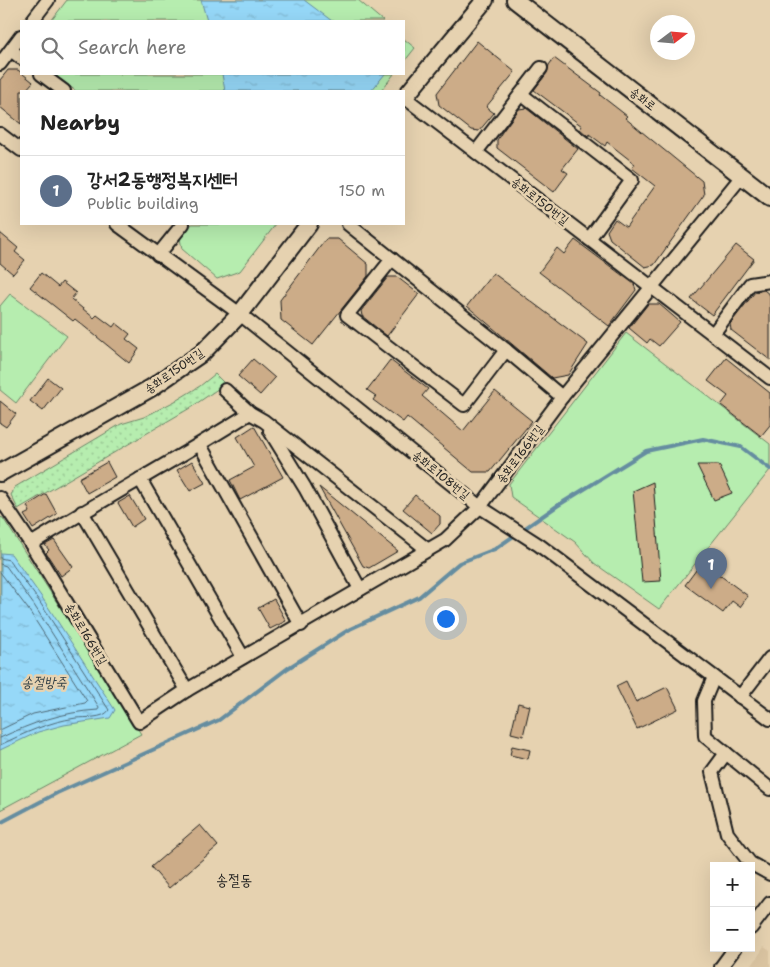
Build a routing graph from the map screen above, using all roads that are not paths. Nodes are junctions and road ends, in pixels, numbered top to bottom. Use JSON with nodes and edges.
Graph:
{"nodes":[{"id":1,"x":48,"y":0,"type":"edge"},
{"id":2,"x":486,"y":0,"type":"edge"},
{"id":3,"x":515,"y":0,"type":"edge"},
{"id":4,"x":33,"y":20,"type":"edge"},
{"id":5,"x":20,"y":40,"type":"edge"},
{"id":6,"x":16,"y":54,"type":"edge"},
{"id":7,"x":0,"y":64,"type":"edge"},
{"id":8,"x":541,"y":68,"type":"dead end"},
{"id":9,"x":43,"y":75,"type":"edge"},
{"id":10,"x":63,"y":90,"type":"edge"},
{"id":11,"x":521,"y":94,"type":"junction"},
{"id":12,"x":405,"y":96,"type":"edge"},
{"id":13,"x":405,"y":98,"type":"edge"},
{"id":14,"x":0,"y":134,"type":"edge"},
{"id":15,"x":20,"y":149,"type":"edge"},
{"id":16,"x":476,"y":152,"type":"junction"},
{"id":17,"x":742,"y":176,"type":"junction"},
{"id":18,"x":770,"y":198,"type":"edge"},
{"id":19,"x":118,"y":225,"type":"edge"},
{"id":20,"x":181,"y":225,"type":"edge"},
{"id":21,"x":308,"y":225,"type":"edge"},
{"id":22,"x":349,"y":225,"type":"edge"},
{"id":23,"x":589,"y":239,"type":"junction"},
{"id":24,"x":158,"y":256,"type":"junction"},
{"id":25,"x":392,"y":259,"type":"junction"},
{"id":26,"x":770,"y":281,"type":"edge"},
{"id":27,"x":652,"y":287,"type":"junction"},
{"id":28,"x":240,"y":314,"type":"junction"},
{"id":29,"x":713,"y":334,"type":"junction"},
{"id":30,"x":506,"y":350,"type":"junction"},
{"id":31,"x":770,"y":378,"type":"edge"},
{"id":32,"x":224,"y":390,"type":"dead end"},
{"id":33,"x":562,"y":397,"type":"junction"},
{"id":34,"x":250,"y":413,"type":"junction"},
{"id":35,"x":264,"y":421,"type":"junction"},
{"id":36,"x":200,"y":445,"type":"junction"},
{"id":37,"x":318,"y":465,"type":"junction"},
{"id":38,"x":0,"y":473,"type":"edge"},
{"id":39,"x":140,"y":479,"type":"junction"},
{"id":40,"x":305,"y":488,"type":"junction"},
{"id":41,"x":0,"y":498,"type":"edge"},
{"id":42,"x":480,"y":507,"type":"junction"},
{"id":43,"x":82,"y":512,"type":"junction"},
{"id":44,"x":31,"y":544,"type":"junction"},
{"id":45,"x":428,"y":550,"type":"junction"},
{"id":46,"x":360,"y":589,"type":"junction"},
{"id":47,"x":301,"y":625,"type":"junction"},
{"id":48,"x":243,"y":658,"type":"junction"},
{"id":49,"x":770,"y":658,"type":"edge"},
{"id":50,"x":714,"y":677,"type":"junction"},
{"id":51,"x":187,"y":690,"type":"junction"},
{"id":52,"x":740,"y":697,"type":"junction"},
{"id":53,"x":770,"y":719,"type":"edge"},
{"id":54,"x":726,"y":753,"type":"junction"},
{"id":55,"x":770,"y":789,"type":"edge"},
{"id":56,"x":770,"y":874,"type":"edge"},
{"id":57,"x":770,"y":903,"type":"edge"},
{"id":58,"x":755,"y":923,"type":"edge"},
{"id":59,"x":732,"y":952,"type":"edge"},
{"id":60,"x":721,"y":967,"type":"edge"}],
"edges":[{"from":1,"to":4,"type":"street"},
{"from":2,"to":12,"type":"street","name":"송화로150번길"},
{"from":3,"to":17,"type":"street","name":"송화로"},
{"from":5,"to":6,"type":"street"},
{"from":6,"to":7,"type":"street"},
{"from":8,"to":11,"type":"street"},
{"from":9,"to":10,"type":"street"},
{"from":11,"to":16,"type":"street"},
{"from":11,"to":23,"type":"street"},
{"from":13,"to":16,"type":"street","name":"송화로150번길"},
{"from":14,"to":15,"type":"street"},
{"from":16,"to":23,"type":"street","name":"송화로150번길"},
{"from":17,"to":18,"type":"street","name":"송화로"},
{"from":17,"to":27,"type":"street","name":"송화로166번길"},
{"from":19,"to":24,"type":"street","name":"송화로108번길"},
{"from":20,"to":24,"type":"street"},
{"from":21,"to":28,"type":"street","name":"송화로150번길"},
{"from":22,"to":25,"type":"street"},
{"from":23,"to":27,"type":"street","name":"송화로150번길"},
{"from":24,"to":28,"type":"street","name":"송화로108번길"},
{"from":25,"to":30,"type":"street"},
{"from":25,"to":30,"type":"street"},
{"from":26,"to":29,"type":"street"},
{"from":27,"to":29,"type":"street"},
{"from":27,"to":33,"type":"street","name":"송화로166번길"},
{"from":28,"to":38,"type":"street","name":"송화로150번길"},
{"from":28,"to":42,"type":"street","name":"송화로108번길"},
{"from":29,"to":31,"type":"street"},
{"from":30,"to":33,"type":"street"},
{"from":32,"to":34,"type":"street"},
{"from":33,"to":42,"type":"street","name":"송화로166번길"},
{"from":34,"to":35,"type":"street"},
{"from":34,"to":36,"type":"street"},
{"from":35,"to":37,"type":"street"},
{"from":35,"to":40,"type":"street"},
{"from":36,"to":39,"type":"street"},
{"from":36,"to":47,"type":"street"},
{"from":37,"to":40,"type":"street"},
{"from":37,"to":45,"type":"street"},
{"from":39,"to":43,"type":"street"},
{"from":39,"to":48,"type":"street"},
{"from":40,"to":46,"type":"street"},
{"from":41,"to":44,"type":"street","name":"송화로166번길"},
{"from":42,"to":45,"type":"street","name":"송화로166번길"},
{"from":42,"to":50,"type":"street","name":"송화로108번길"},
{"from":43,"to":44,"type":"street"},
{"from":43,"to":51,"type":"street"},
{"from":44,"to":51,"type":"street","name":"송화로166번길"},
{"from":45,"to":46,"type":"street","name":"송화로166번길"},
{"from":46,"to":47,"type":"street","name":"송화로166번길"},
{"from":47,"to":48,"type":"street","name":"송화로166번길"},
{"from":48,"to":51,"type":"street","name":"송화로166번길"},
{"from":49,"to":52,"type":"street"},
{"from":50,"to":52,"type":"street","name":"송화로108번길"},
{"from":50,"to":54,"type":"street"},
{"from":52,"to":53,"type":"street","name":"송화로108번길"},
{"from":54,"to":55,"type":"street"},
{"from":54,"to":56,"type":"street"},
{"from":57,"to":58,"type":"street"},
{"from":59,"to":60,"type":"street"}]}
